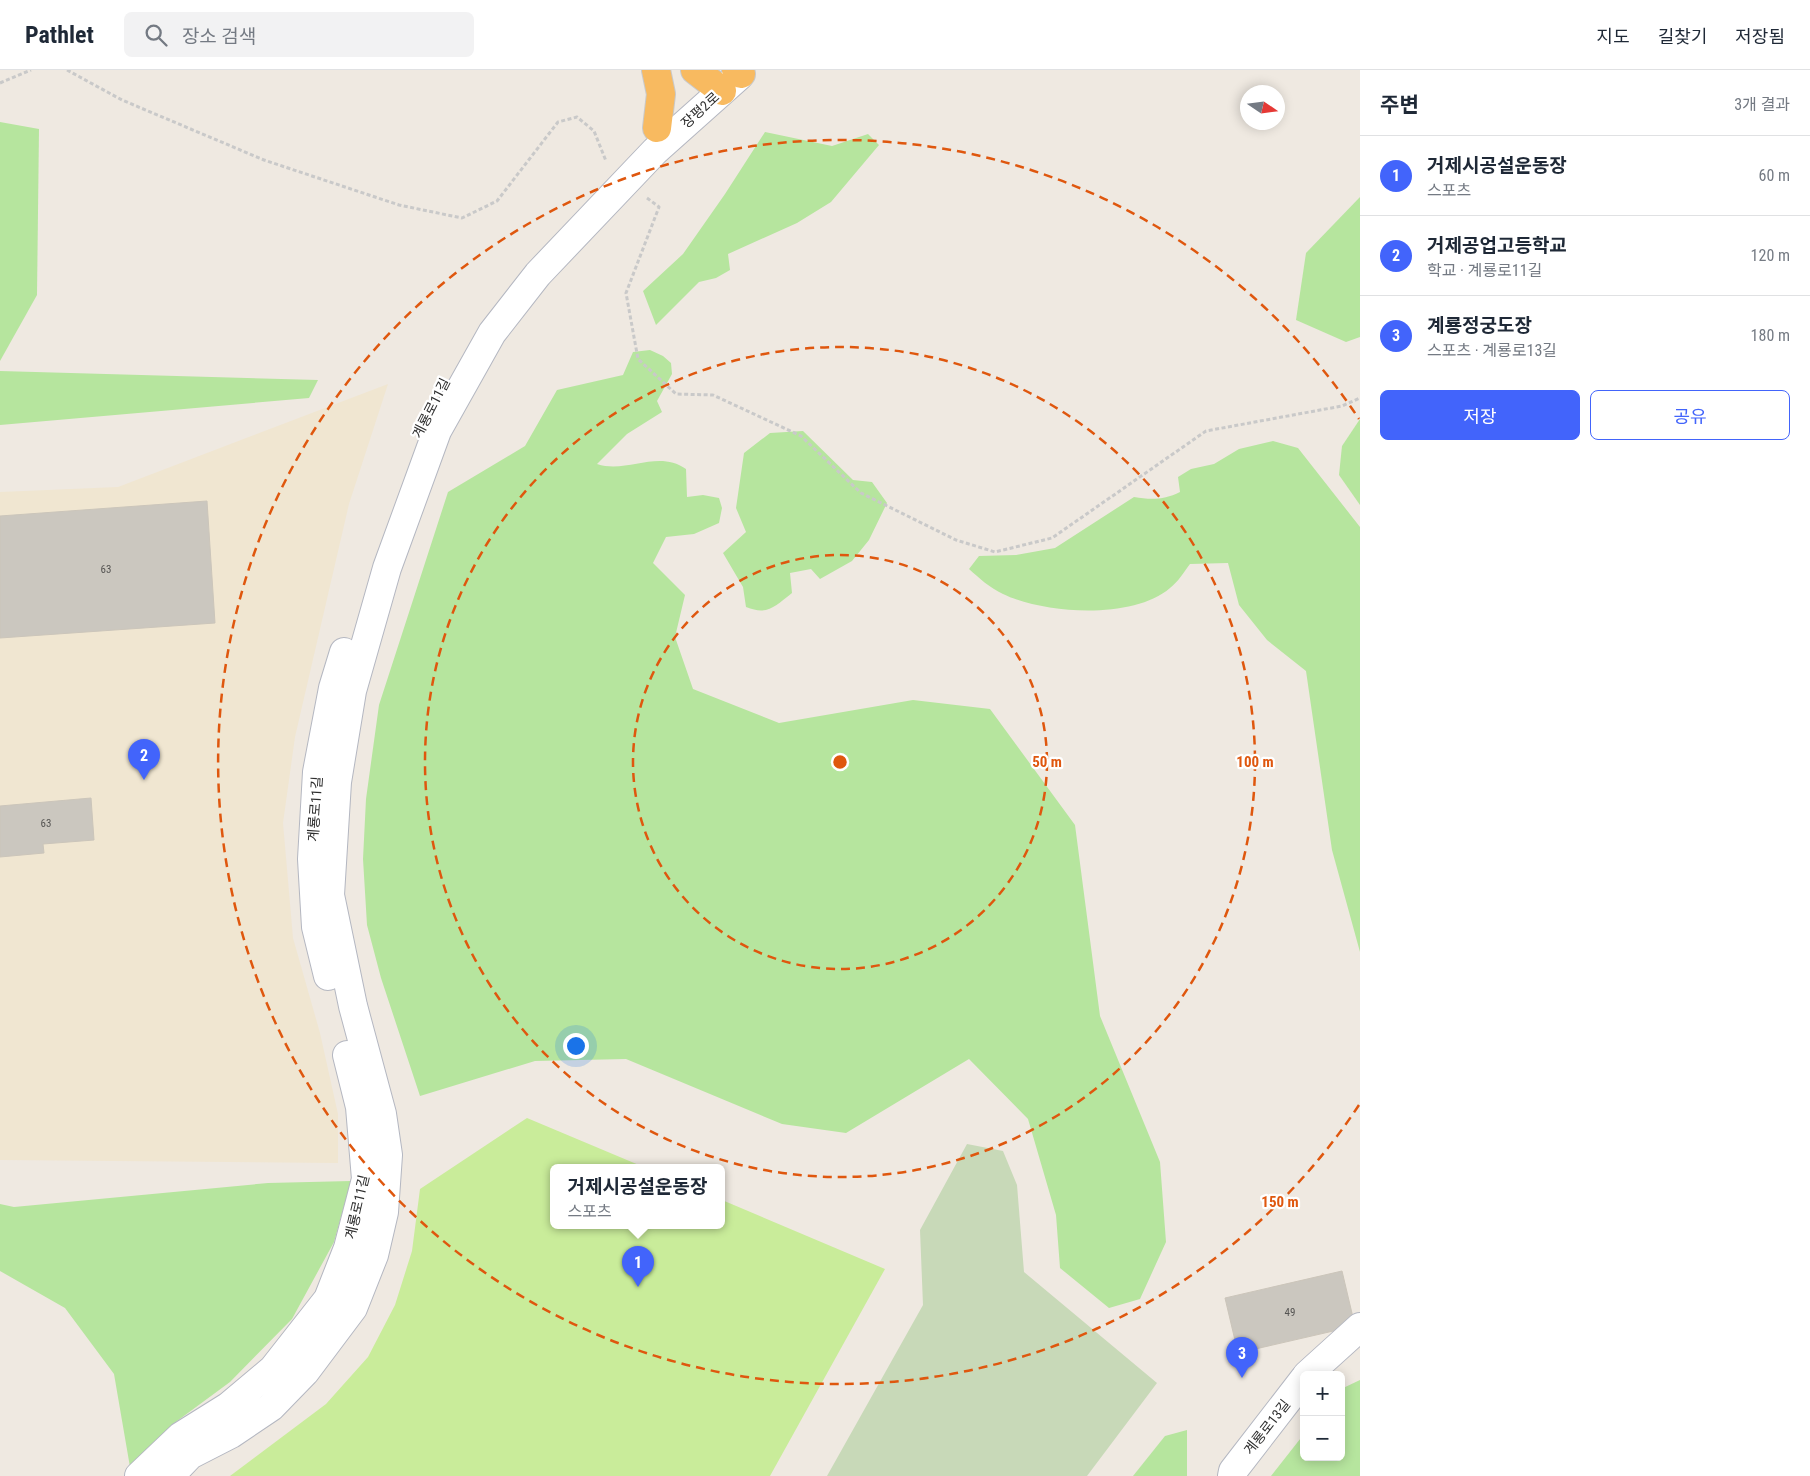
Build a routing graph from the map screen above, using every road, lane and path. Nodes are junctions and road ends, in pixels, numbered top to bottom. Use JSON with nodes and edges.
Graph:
{"nodes":[{"id":1,"x":31,"y":70,"type":"edge"},
{"id":2,"x":67,"y":70,"type":"edge"},
{"id":3,"x":656,"y":70,"type":"edge"},
{"id":4,"x":724,"y":75,"type":"edge"},
{"id":5,"x":0,"y":83,"type":"edge"},
{"id":6,"x":651,"y":140,"type":"junction"},
{"id":7,"x":611,"y":174,"type":"junction"},
{"id":8,"x":641,"y":193,"type":"dead end"},
{"id":9,"x":1360,"y":398,"type":"edge"},
{"id":10,"x":1360,"y":1327,"type":"edge"},
{"id":11,"x":1311,"y":1371,"type":"edge"},
{"id":12,"x":1300,"y":1384,"type":"edge"},
{"id":13,"x":139,"y":1476,"type":"edge"},
{"id":14,"x":170,"y":1476,"type":"edge"},
{"id":15,"x":1232,"y":1476,"type":"edge"}],
"edges":[{"from":1,"to":5,"type":"path"},
{"from":2,"to":7,"type":"path"},
{"from":3,"to":6,"type":"highway"},
{"from":4,"to":6,"type":"street","name":"장평2로"},
{"from":6,"to":7,"type":"street","name":"계룡로11길"},
{"from":6,"to":14,"type":"street","name":"계룡로11길"},
{"from":7,"to":13,"type":"street","name":"계룡로11길"},
{"from":8,"to":9,"type":"path"},
{"from":10,"to":11,"type":"street"},
{"from":12,"to":15,"type":"street","name":"계룡로13길"}]}
